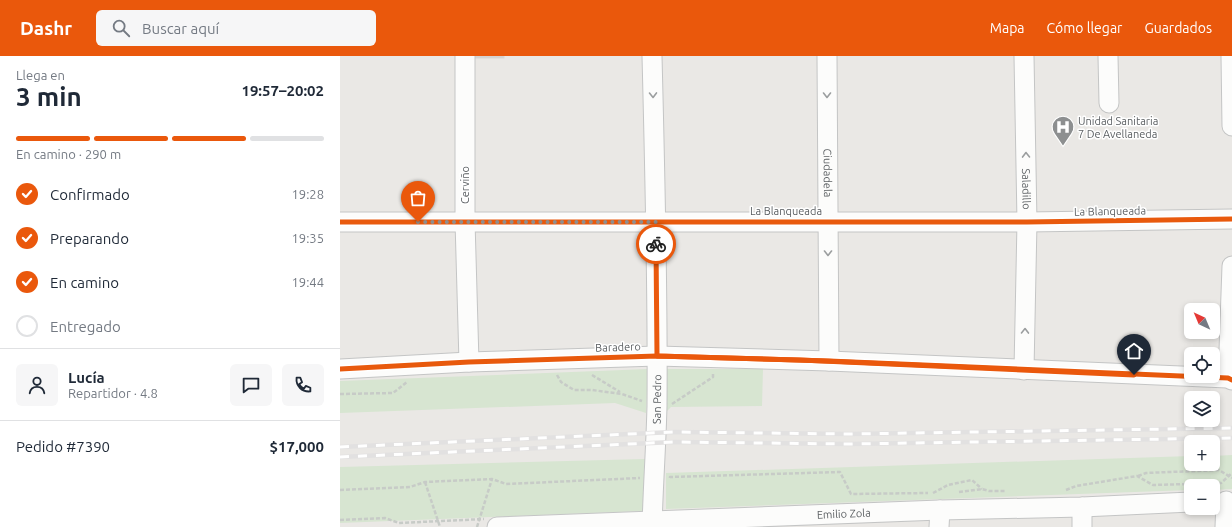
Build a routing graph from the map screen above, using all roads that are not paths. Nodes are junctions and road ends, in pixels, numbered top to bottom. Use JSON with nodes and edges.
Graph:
{"nodes":[{"id":1,"x":465,"y":56,"type":"edge"},
{"id":2,"x":652,"y":56,"type":"edge"},
{"id":3,"x":827,"y":56,"type":"edge"},
{"id":4,"x":1024,"y":56,"type":"edge"},
{"id":5,"x":1108,"y":56,"type":"edge"},
{"id":6,"x":1231,"y":56,"type":"edge"},
{"id":7,"x":1108,"y":103,"type":"dead end"},
{"id":8,"x":1232,"y":126,"type":"edge"},
{"id":9,"x":1232,"y":219,"type":"edge"},
{"id":10,"x":466,"y":221,"type":"junction"},
{"id":11,"x":828,"y":221,"type":"junction"},
{"id":12,"x":340,"y":222,"type":"edge"},
{"id":13,"x":656,"y":222,"type":"junction"},
{"id":14,"x":1027,"y":222,"type":"junction"},
{"id":15,"x":1232,"y":266,"type":"edge"},
{"id":16,"x":657,"y":356,"type":"junction"},
{"id":17,"x":828,"y":361,"type":"junction"},
{"id":18,"x":469,"y":362,"type":"junction"},
{"id":19,"x":340,"y":369,"type":"edge"},
{"id":20,"x":1024,"y":370,"type":"junction"},
{"id":21,"x":1230,"y":379,"type":"edge"},
{"id":22,"x":1224,"y":501,"type":"edge"},
{"id":23,"x":1184,"y":502,"type":"edge"},
{"id":24,"x":939,"y":505,"type":"edge"},
{"id":25,"x":1082,"y":507,"type":"junction"},
{"id":26,"x":652,"y":524,"type":"edge"},
{"id":27,"x":497,"y":527,"type":"edge"},
{"id":28,"x":1082,"y":527,"type":"edge"},
{"id":29,"x":1225,"y":527,"type":"edge"}],
"edges":[{"from":1,"to":10,"type":"street","name":"Cerviño"},
{"from":2,"to":13,"type":"street","name":"San Pedro","one_way":true},
{"from":3,"to":11,"type":"street","name":"Ciudadela","one_way":true},
{"from":14,"to":4,"type":"street","name":"Saladillo","one_way":true},
{"from":5,"to":7,"type":"street"},
{"from":6,"to":8,"type":"street"},
{"from":9,"to":14,"type":"street","name":"La Blanqueada"},
{"from":10,"to":12,"type":"street","name":"La Blanqueada"},
{"from":10,"to":13,"type":"street","name":"La Blanqueada"},
{"from":10,"to":18,"type":"street","name":"Cerviño"},
{"from":11,"to":13,"type":"street","name":"La Blanqueada"},
{"from":11,"to":14,"type":"street","name":"La Blanqueada"},
{"from":11,"to":17,"type":"street","name":"Ciudadela","one_way":true},
{"from":13,"to":16,"type":"street","name":"San Pedro"},
{"from":20,"to":14,"type":"street","name":"Saladillo","one_way":true},
{"from":15,"to":21,"type":"street"},
{"from":16,"to":17,"type":"street","name":"Baradero"},
{"from":16,"to":18,"type":"street","name":"Baradero"},
{"from":16,"to":26,"type":"street","name":"San Pedro"},
{"from":17,"to":20,"type":"street","name":"Baradero"},
{"from":18,"to":19,"type":"street","name":"Baradero"},
{"from":20,"to":21,"type":"street","name":"Baradero"},
{"from":22,"to":29,"type":"street"},
{"from":23,"to":25,"type":"street","name":"Emilio Zola"},
{"from":24,"to":25,"type":"street","name":"Emilio Zola"},
{"from":24,"to":26,"type":"street","name":"Emilio Zola"},
{"from":25,"to":28,"type":"street"},
{"from":26,"to":27,"type":"street","name":"Emilio Zola"}]}
